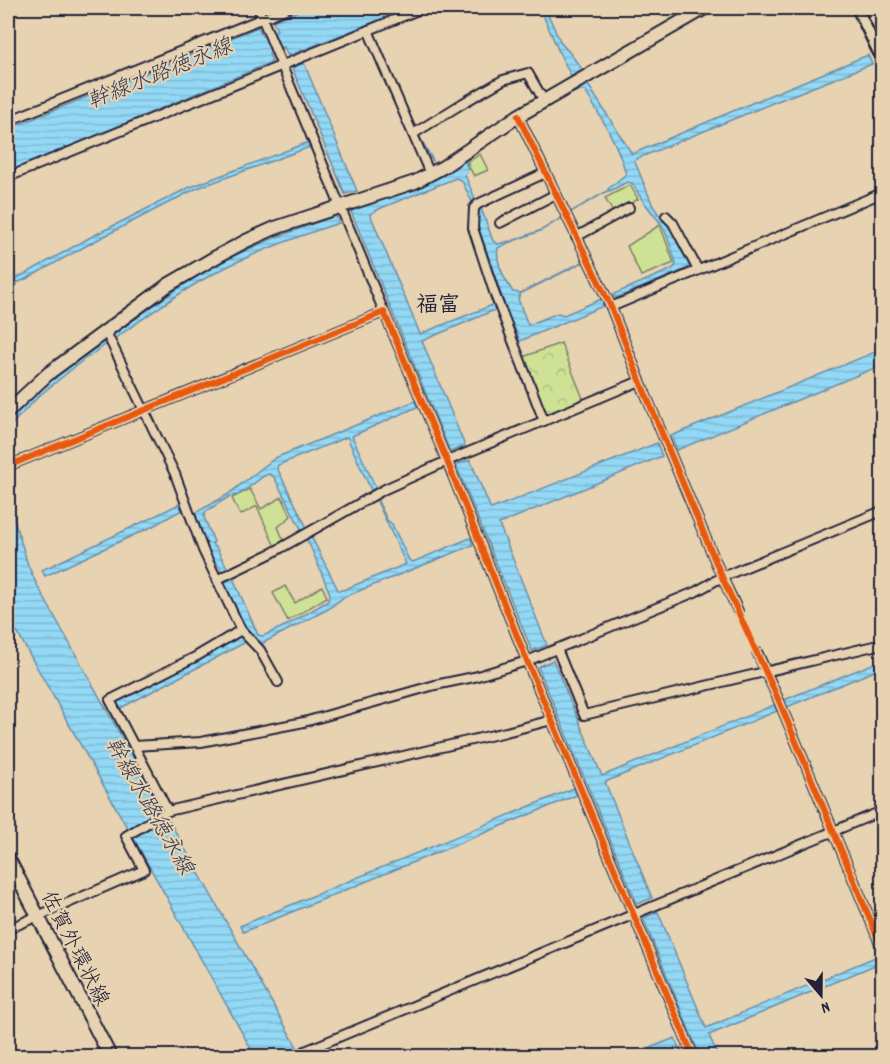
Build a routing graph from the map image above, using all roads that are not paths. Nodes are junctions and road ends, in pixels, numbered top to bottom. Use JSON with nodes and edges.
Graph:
{"nodes":[{"id":1,"x":258,"y":8,"type":"edge"},
{"id":2,"x":288,"y":8,"type":"edge"},
{"id":3,"x":423,"y":8,"type":"edge"},
{"id":4,"x":705,"y":8,"type":"edge"},
{"id":5,"x":856,"y":8,"type":"edge"},
{"id":6,"x":263,"y":18,"type":"junction"},
{"id":7,"x":368,"y":30,"type":"junction"},
{"id":8,"x":882,"y":60,"type":"edge"},
{"id":9,"x":282,"y":65,"type":"junction"},
{"id":10,"x":544,"y":101,"type":"junction"},
{"id":11,"x":518,"y":116,"type":"junction"},
{"id":12,"x":8,"y":121,"type":"edge"},
{"id":13,"x":413,"y":134,"type":"junction"},
{"id":14,"x":545,"y":173,"type":"junction"},
{"id":15,"x":430,"y":174,"type":"junction"},
{"id":16,"x":8,"y":177,"type":"edge"},
{"id":17,"x":554,"y":191,"type":"junction"},
{"id":18,"x":882,"y":193,"type":"edge"},
{"id":19,"x":341,"y":206,"type":"junction"},
{"id":20,"x":629,"y":208,"type":"dead end"},
{"id":21,"x":666,"y":216,"type":"dead end"},
{"id":22,"x":500,"y":223,"type":"dead end"},
{"id":23,"x":576,"y":237,"type":"junction"},
{"id":24,"x":698,"y":270,"type":"junction"},
{"id":25,"x":611,"y":307,"type":"junction"},
{"id":26,"x":384,"y":312,"type":"junction"},
{"id":27,"x":106,"y":332,"type":"junction"},
{"id":28,"x":640,"y":381,"type":"junction"},
{"id":29,"x":144,"y":410,"type":"junction"},
{"id":30,"x":8,"y":411,"type":"edge"},
{"id":31,"x":544,"y":420,"type":"junction"},
{"id":32,"x":447,"y":461,"type":"junction"},
{"id":33,"x":8,"y":466,"type":"edge"},
{"id":34,"x":882,"y":511,"type":"edge"},
{"id":35,"x":224,"y":576,"type":"junction"},
{"id":36,"x":722,"y":577,"type":"junction"},
{"id":37,"x":738,"y":611,"type":"tunnel mouth"},
{"id":38,"x":242,"y":630,"type":"junction"},
{"id":39,"x":882,"y":644,"type":"edge"},
{"id":40,"x":557,"y":649,"type":"junction"},
{"id":41,"x":757,"y":652,"type":"tunnel mouth"},
{"id":42,"x":527,"y":661,"type":"junction"},
{"id":43,"x":765,"y":671,"type":"junction"},
{"id":44,"x":278,"y":682,"type":"dead end"},
{"id":45,"x":552,"y":720,"type":"junction"},
{"id":46,"x":134,"y":746,"type":"junction"},
{"id":47,"x":168,"y":811,"type":"junction"},
{"id":48,"x":882,"y":812,"type":"edge"},
{"id":49,"x":833,"y":832,"type":"junction"},
{"id":50,"x":8,"y":858,"type":"edge"},
{"id":51,"x":633,"y":914,"type":"junction"},
{"id":52,"x":37,"y":916,"type":"junction"},
{"id":53,"x":8,"y":929,"type":"edge"},
{"id":54,"x":882,"y":948,"type":"edge"},
{"id":55,"x":305,"y":1050,"type":"dead end"},
{"id":56,"x":110,"y":1056,"type":"edge"},
{"id":57,"x":693,"y":1056,"type":"edge"}],
"edges":[{"from":1,"to":6,"type":"street"},
{"from":2,"to":6,"type":"street"},
{"from":3,"to":7,"type":"street"},
{"from":4,"to":10,"type":"main road"},
{"from":5,"to":8,"type":"street"},
{"from":6,"to":9,"type":"street"},
{"from":6,"to":12,"type":"street"},
{"from":7,"to":9,"type":"street"},
{"from":7,"to":13,"type":"street"},
{"from":9,"to":16,"type":"street"},
{"from":9,"to":19,"type":"street"},
{"from":10,"to":11,"type":"main road"},
{"from":10,"to":13,"type":"street"},
{"from":11,"to":14,"type":"street"},
{"from":11,"to":15,"type":"main road"},
{"from":13,"to":15,"type":"street"},
{"from":14,"to":17,"type":"street"},
{"from":14,"to":31,"type":"street"},
{"from":15,"to":19,"type":"main road"},
{"from":17,"to":22,"type":"street"},
{"from":17,"to":23,"type":"street"},
{"from":18,"to":24,"type":"street"},
{"from":19,"to":26,"type":"street"},
{"from":19,"to":27,"type":"main road"},
{"from":20,"to":23,"type":"street"},
{"from":21,"to":24,"type":"street"},
{"from":23,"to":25,"type":"street"},
{"from":24,"to":25,"type":"street"},
{"from":25,"to":28,"type":"street"},
{"from":26,"to":29,"type":"street"},
{"from":26,"to":32,"type":"street"},
{"from":27,"to":29,"type":"street"},
{"from":27,"to":30,"type":"main road"},
{"from":28,"to":31,"type":"street"},
{"from":28,"to":36,"type":"street"},
{"from":29,"to":33,"type":"street"},
{"from":29,"to":35,"type":"street"},
{"from":31,"to":32,"type":"street"},
{"from":32,"to":35,"type":"street"},
{"from":32,"to":42,"type":"street"},
{"from":34,"to":36,"type":"street"},
{"from":35,"to":38,"type":"street"},
{"from":36,"to":37,"type":"street"},
{"from":36,"to":40,"type":"street"},
{"from":38,"to":44,"type":"street"},
{"from":38,"to":46,"type":"street"},
{"from":39,"to":43,"type":"street"},
{"from":40,"to":42,"type":"street"},
{"from":40,"to":43,"type":"street"},
{"from":41,"to":43,"type":"street"},
{"from":42,"to":45,"type":"street"},
{"from":42,"to":46,"type":"street"},
{"from":43,"to":49,"type":"street"},
{"from":45,"to":47,"type":"street"},
{"from":45,"to":51,"type":"street"},
{"from":46,"to":47,"type":"street"},
{"from":47,"to":52,"type":"street"},
{"from":48,"to":49,"type":"street"},
{"from":49,"to":51,"type":"street"},
{"from":49,"to":54,"type":"street"},
{"from":50,"to":52,"type":"main road","name":"佐賀外環状線"},
{"from":51,"to":55,"type":"street"},
{"from":51,"to":57,"type":"street"},
{"from":52,"to":53,"type":"street"},
{"from":52,"to":56,"type":"main road","name":"佐賀外環状線"}]}
